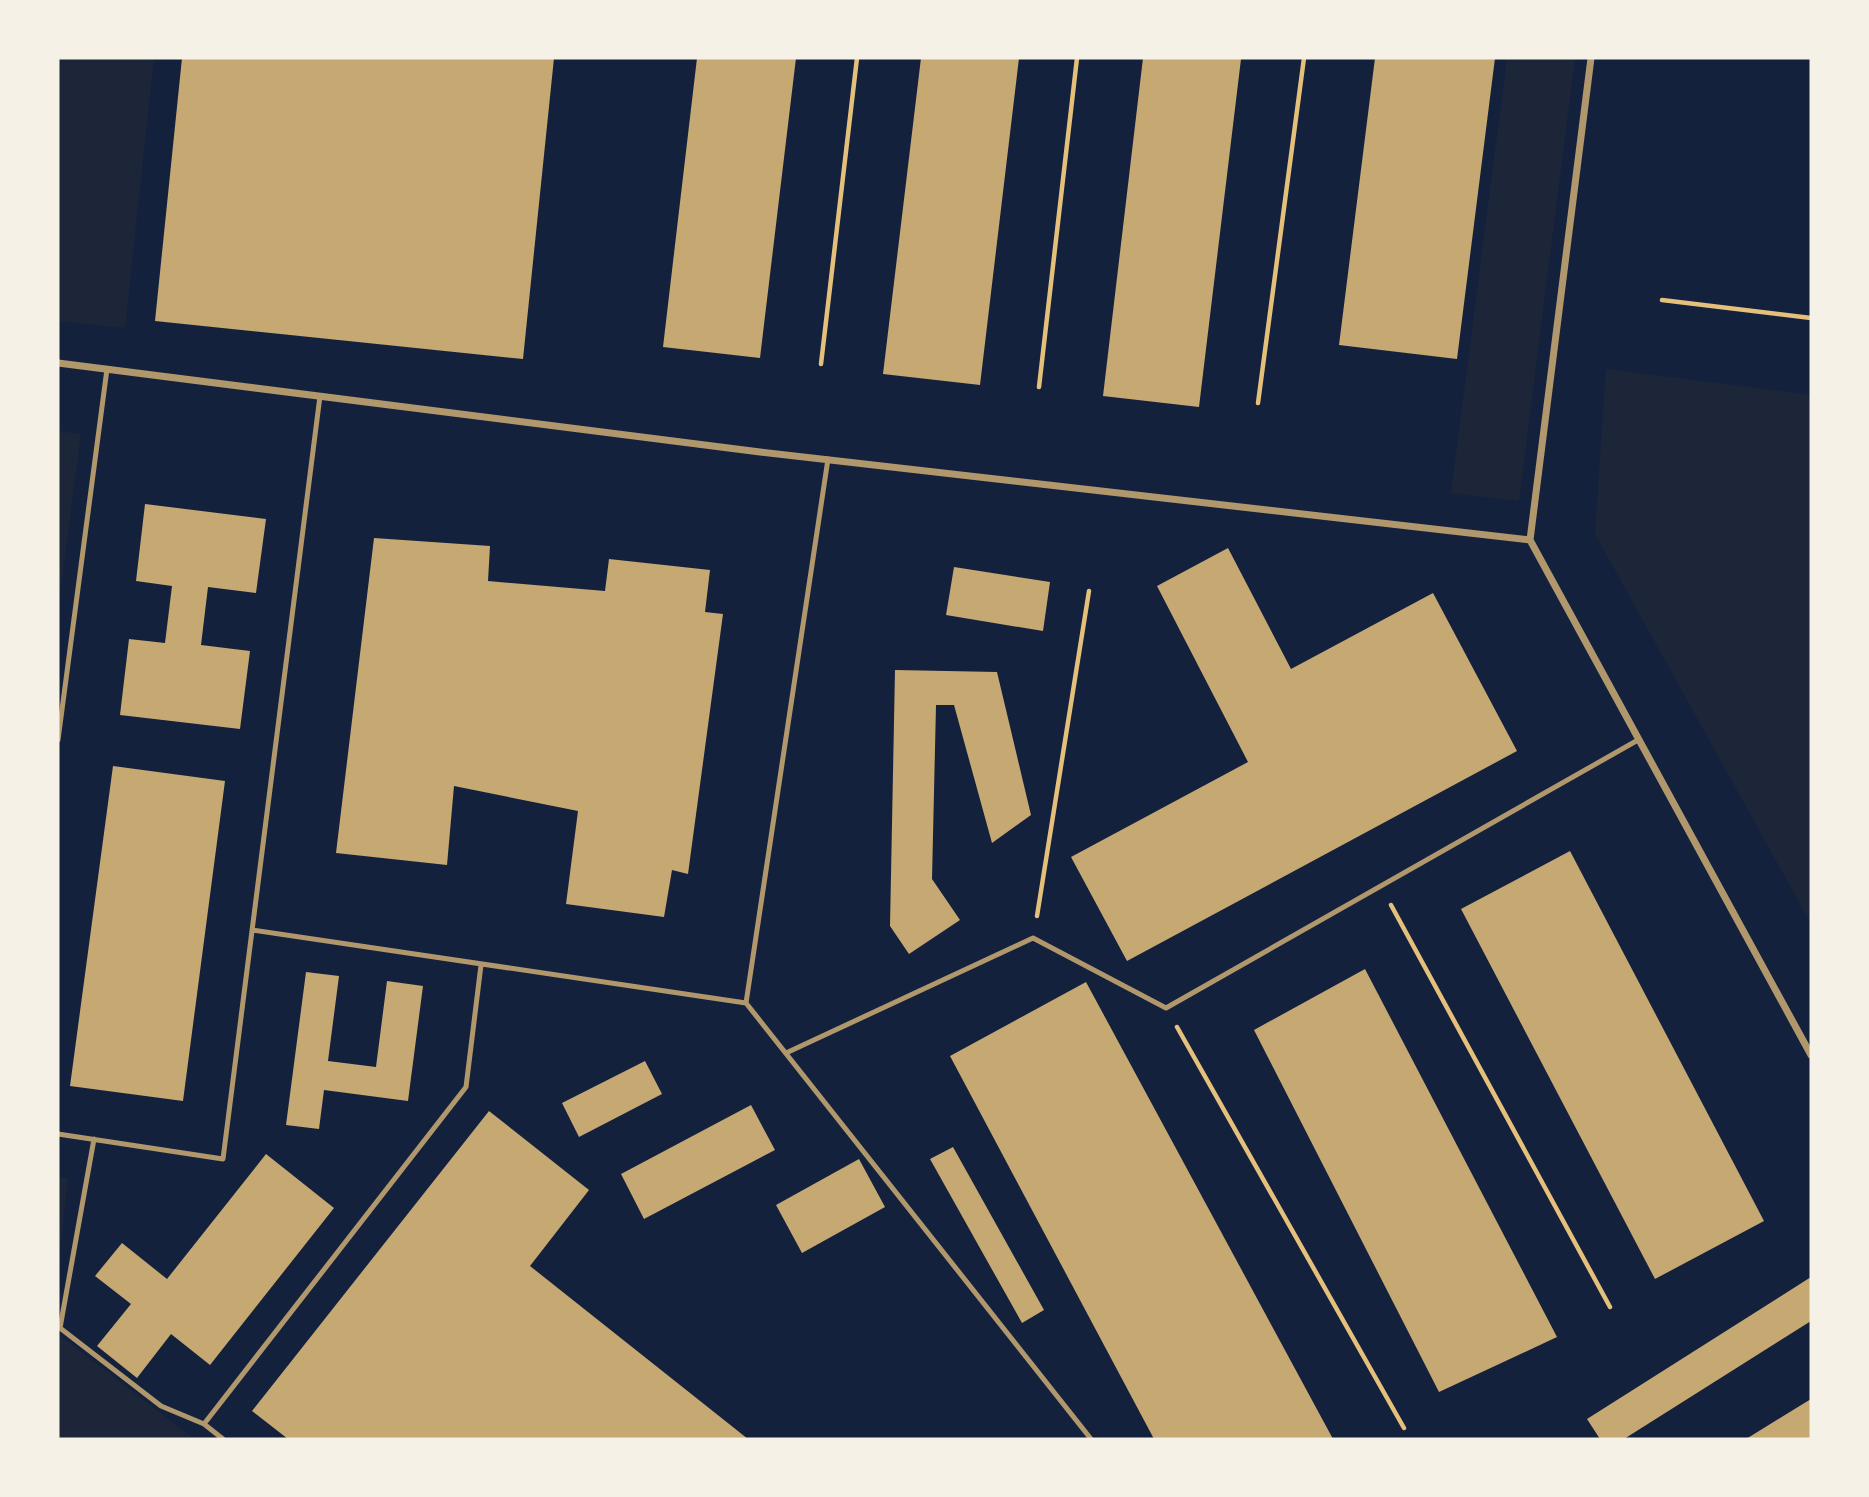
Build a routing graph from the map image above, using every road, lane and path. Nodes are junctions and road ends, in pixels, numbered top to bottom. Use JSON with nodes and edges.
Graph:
{"nodes":[{"id":1,"x":857,"y":58,"type":"edge"},
{"id":2,"x":1077,"y":58,"type":"edge"},
{"id":3,"x":1304,"y":58,"type":"edge"},
{"id":4,"x":1591,"y":58,"type":"edge"},
{"id":5,"x":1662,"y":300,"type":"dead end"},
{"id":6,"x":1811,"y":318,"type":"edge"},
{"id":7,"x":58,"y":363,"type":"edge"},
{"id":8,"x":821,"y":364,"type":"dead end"},
{"id":9,"x":107,"y":369,"type":"junction"},
{"id":10,"x":1039,"y":387,"type":"dead end"},
{"id":11,"x":320,"y":396,"type":"junction"},
{"id":12,"x":1258,"y":403,"type":"dead end"},
{"id":13,"x":828,"y":459,"type":"junction"},
{"id":14,"x":1530,"y":540,"type":"junction"},
{"id":15,"x":1089,"y":591,"type":"dead end"},
{"id":16,"x":58,"y":740,"type":"edge"},
{"id":17,"x":1638,"y":740,"type":"junction"},
{"id":18,"x":1381,"y":886,"type":"junction"},
{"id":19,"x":252,"y":930,"type":"junction"},
{"id":20,"x":1033,"y":938,"type":"junction"},
{"id":21,"x":481,"y":965,"type":"junction"},
{"id":22,"x":746,"y":1003,"type":"junction"},
{"id":23,"x":1166,"y":1008,"type":"junction"},
{"id":24,"x":786,"y":1053,"type":"junction"},
{"id":25,"x":1811,"y":1055,"type":"edge"},
{"id":26,"x":58,"y":1134,"type":"edge"},
{"id":27,"x":94,"y":1139,"type":"junction"},
{"id":28,"x":1610,"y":1307,"type":"dead end"},
{"id":29,"x":204,"y":1424,"type":"junction"},
{"id":30,"x":1404,"y":1428,"type":"dead end"},
{"id":31,"x":223,"y":1439,"type":"edge"},
{"id":32,"x":1091,"y":1439,"type":"edge"}],
"edges":[{"from":1,"to":8,"type":"path"},
{"from":2,"to":10,"type":"path"},
{"from":3,"to":12,"type":"path"},
{"from":4,"to":14,"type":"street"},
{"from":5,"to":6,"type":"path"},
{"from":7,"to":9,"type":"street"},
{"from":9,"to":11,"type":"street"},
{"from":9,"to":16,"type":"lane"},
{"from":11,"to":13,"type":"street"},
{"from":11,"to":19,"type":"lane"},
{"from":13,"to":14,"type":"street"},
{"from":13,"to":22,"type":"lane"},
{"from":14,"to":17,"type":"street"},
{"from":15,"to":20,"type":"path"},
{"from":17,"to":18,"type":"lane"},
{"from":17,"to":25,"type":"street"},
{"from":18,"to":23,"type":"lane"},
{"from":18,"to":28,"type":"path"},
{"from":19,"to":21,"type":"lane"},
{"from":19,"to":27,"type":"lane"},
{"from":20,"to":23,"type":"lane"},
{"from":20,"to":24,"type":"lane"},
{"from":21,"to":22,"type":"lane"},
{"from":21,"to":29,"type":"lane"},
{"from":22,"to":24,"type":"lane"},
{"from":23,"to":30,"type":"path"},
{"from":24,"to":32,"type":"lane"},
{"from":26,"to":27,"type":"lane"},
{"from":27,"to":29,"type":"lane"},
{"from":29,"to":31,"type":"lane"}]}
